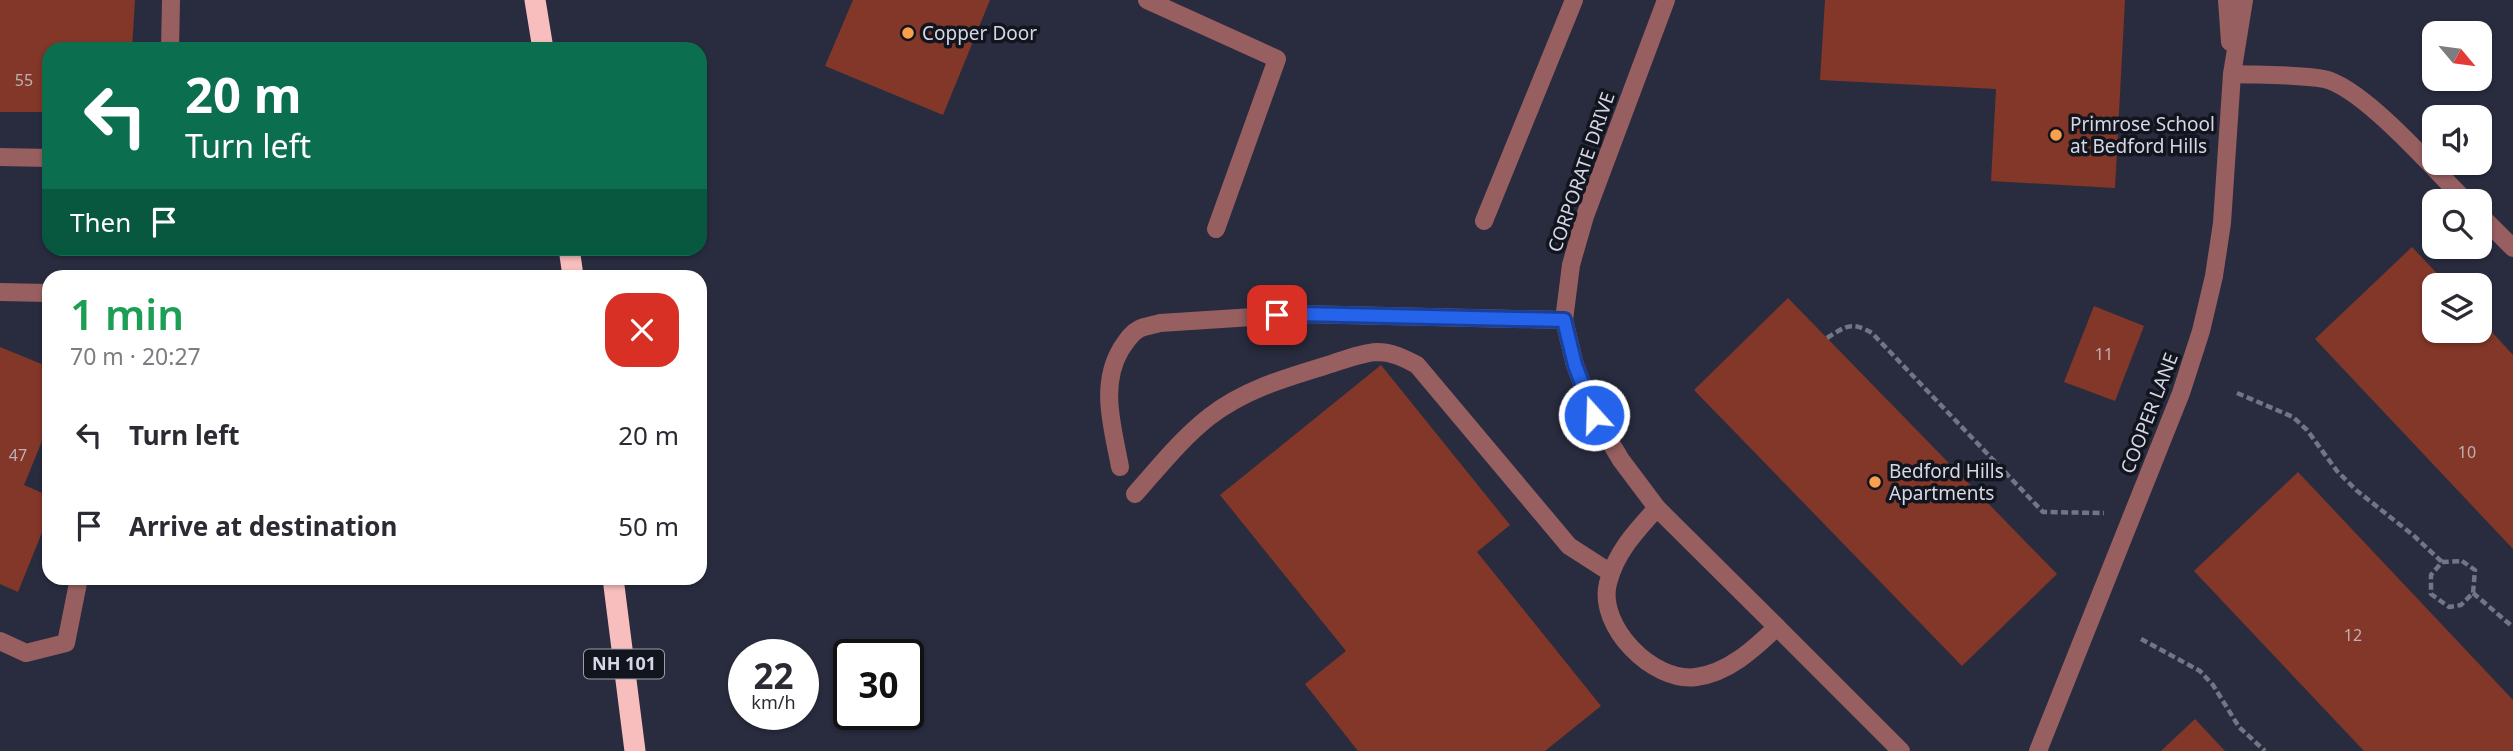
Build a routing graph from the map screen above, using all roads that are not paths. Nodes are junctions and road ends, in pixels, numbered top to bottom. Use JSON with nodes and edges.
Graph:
{"nodes":[{"id":1,"x":171,"y":0,"type":"edge"},
{"id":2,"x":535,"y":0,"type":"edge"},
{"id":3,"x":1147,"y":0,"type":"edge"},
{"id":4,"x":1574,"y":0,"type":"edge"},
{"id":5,"x":1666,"y":0,"type":"edge"},
{"id":6,"x":2227,"y":0,"type":"edge"},
{"id":7,"x":2244,"y":0,"type":"edge"},
{"id":8,"x":170,"y":42,"type":"edge"},
{"id":9,"x":542,"y":42,"type":"edge"},
{"id":10,"x":2232,"y":74,"type":"junction"},
{"id":11,"x":0,"y":157,"type":"edge"},
{"id":12,"x":42,"y":158,"type":"edge"},
{"id":13,"x":2454,"y":189,"type":"edge"},
{"id":14,"x":1484,"y":221,"type":"dead end"},
{"id":15,"x":2492,"y":227,"type":"edge"},
{"id":16,"x":1216,"y":229,"type":"dead end"},
{"id":17,"x":2513,"y":248,"type":"edge"},
{"id":18,"x":0,"y":292,"type":"edge"},
{"id":19,"x":42,"y":293,"type":"edge"},
{"id":20,"x":1564,"y":320,"type":"junction"},
{"id":21,"x":1120,"y":467,"type":"dead end"},
{"id":22,"x":1135,"y":494,"type":"dead end"},
{"id":23,"x":1657,"y":508,"type":"junction"},
{"id":24,"x":1611,"y":573,"type":"junction"},
{"id":25,"x":78,"y":585,"type":"edge"},
{"id":26,"x":613,"y":585,"type":"edge"},
{"id":27,"x":1777,"y":627,"type":"junction"},
{"id":28,"x":0,"y":641,"type":"edge"},
{"id":29,"x":635,"y":751,"type":"edge"},
{"id":30,"x":1901,"y":751,"type":"edge"},
{"id":31,"x":2038,"y":751,"type":"edge"}],
"edges":[{"from":1,"to":8,"type":"street"},
{"from":2,"to":9,"type":"highway"},
{"from":3,"to":16,"type":"street"},
{"from":4,"to":14,"type":"street"},
{"from":5,"to":20,"type":"street","name":"CORPORATE DRIVE"},
{"from":6,"to":10,"type":"street","name":"COOPER LANE"},
{"from":7,"to":10,"type":"street","name":"COOPER LANE"},
{"from":10,"to":13,"type":"street"},
{"from":10,"to":31,"type":"street","name":"COOPER LANE"},
{"from":11,"to":12,"type":"street"},
{"from":15,"to":17,"type":"street"},
{"from":18,"to":19,"type":"street"},
{"from":20,"to":21,"type":"street"},
{"from":20,"to":23,"type":"street","name":"CORPORATE DRIVE"},
{"from":22,"to":24,"type":"street"},
{"from":23,"to":24,"type":"street"},
{"from":23,"to":27,"type":"street","name":"CORPORATE DRIVE"},
{"from":24,"to":27,"type":"street"},
{"from":25,"to":28,"type":"street"},
{"from":26,"to":29,"type":"highway","number":"NH 101"},
{"from":27,"to":30,"type":"street"}]}
